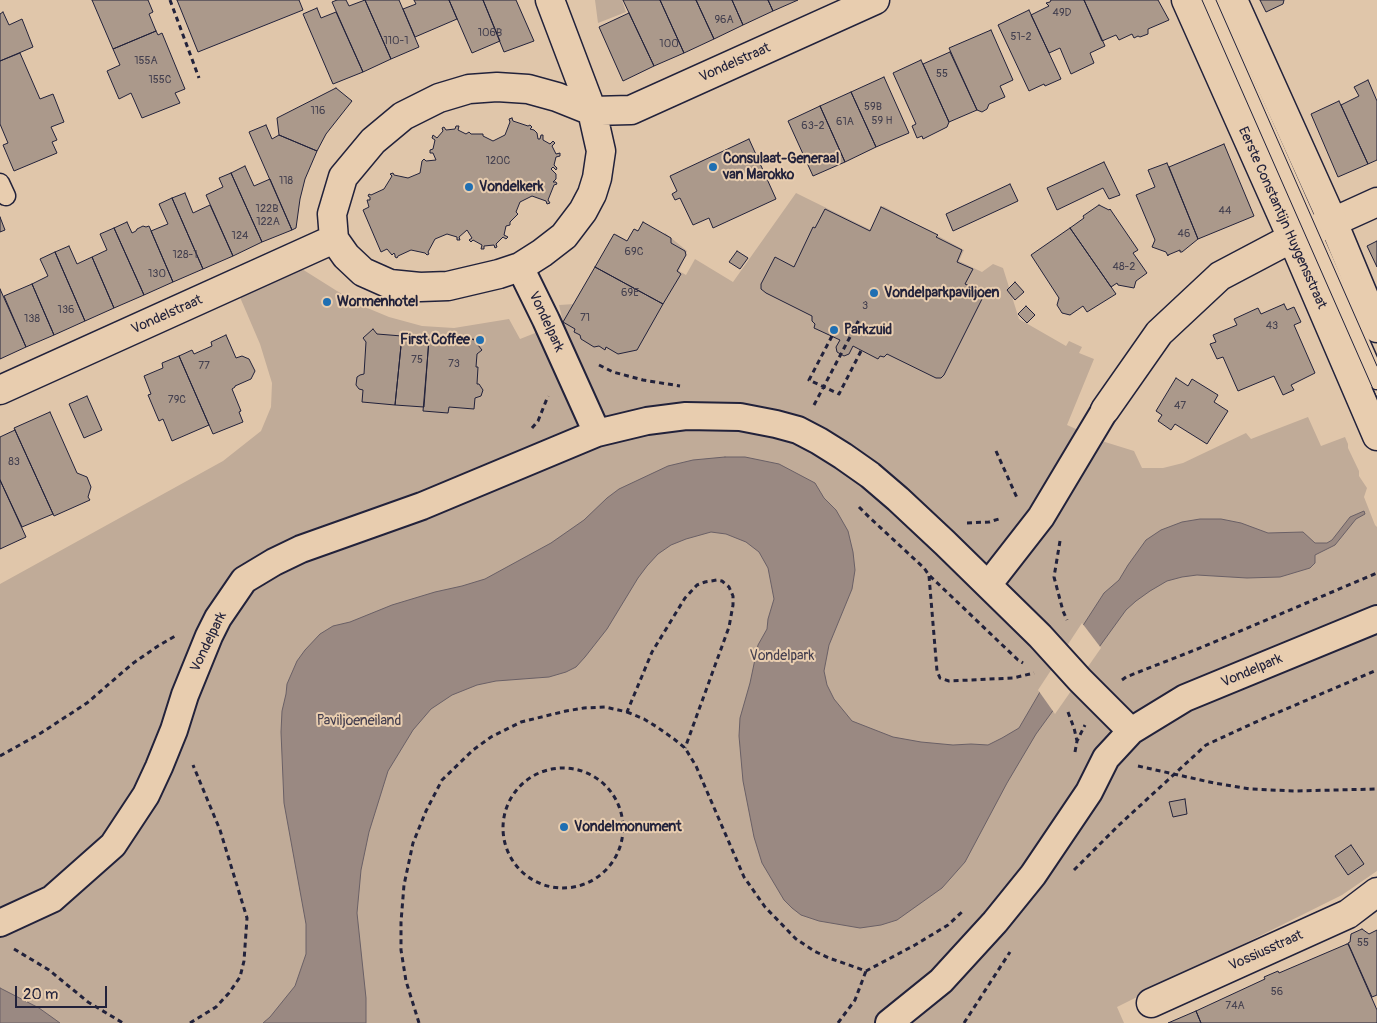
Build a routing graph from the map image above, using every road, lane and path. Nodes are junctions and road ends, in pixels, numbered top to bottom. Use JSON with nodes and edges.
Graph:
{"nodes":[{"id":1,"x":170,"y":0,"type":"edge"},
{"id":2,"x":550,"y":0,"type":"edge"},
{"id":3,"x":875,"y":0,"type":"edge"},
{"id":4,"x":1186,"y":0,"type":"edge"},
{"id":5,"x":1209,"y":0,"type":"edge"},
{"id":6,"x":1233,"y":0,"type":"edge"},
{"id":7,"x":199,"y":78,"type":"dead end"},
{"id":8,"x":592,"y":111,"type":"junction"},
{"id":9,"x":1377,"y":202,"type":"edge"},
{"id":10,"x":1312,"y":230,"type":"junction"},
{"id":11,"x":334,"y":239,"type":"junction"},
{"id":12,"x":520,"y":267,"type":"junction"},
{"id":13,"x":860,"y":318,"type":"dead end"},
{"id":14,"x":1377,"y":328,"type":"edge"},
{"id":15,"x":832,"y":336,"type":"dead end"},
{"id":16,"x":861,"y":351,"type":"dead end"},
{"id":17,"x":836,"y":365,"type":"dead end"},
{"id":18,"x":568,"y":369,"type":"junction"},
{"id":19,"x":1377,"y":380,"type":"edge"},
{"id":20,"x":686,"y":387,"type":"dead end"},
{"id":21,"x":0,"y":390,"type":"edge"},
{"id":22,"x":1105,"y":410,"type":"joint"},
{"id":23,"x":532,"y":428,"type":"dead end"},
{"id":24,"x":597,"y":433,"type":"junction"},
{"id":25,"x":1377,"y":436,"type":"edge"},
{"id":26,"x":996,"y":451,"type":"dead end"},
{"id":27,"x":858,"y":506,"type":"dead end"},
{"id":28,"x":1022,"y":508,"type":"dead end"},
{"id":29,"x":1009,"y":516,"type":"dead end"},
{"id":30,"x":1061,"y":533,"type":"dead end"},
{"id":31,"x":945,"y":542,"type":"junction"},
{"id":32,"x":924,"y":568,"type":"junction"},
{"id":33,"x":1377,"y":573,"type":"edge"},
{"id":34,"x":929,"y":576,"type":"junction"},
{"id":35,"x":988,"y":585,"type":"junction"},
{"id":36,"x":1377,"y":619,"type":"edge"},
{"id":37,"x":1070,"y":626,"type":"dead end"},
{"id":38,"x":181,"y":633,"type":"dead end"},
{"id":39,"x":1025,"y":664,"type":"dead end"},
{"id":40,"x":1032,"y":668,"type":"dead end"},
{"id":41,"x":1377,"y":670,"type":"edge"},
{"id":42,"x":1100,"y":700,"type":"junction"},
{"id":43,"x":1068,"y":710,"type":"dead end"},
{"id":44,"x":627,"y":712,"type":"junction"},
{"id":45,"x":1131,"y":731,"type":"junction"},
{"id":46,"x":1076,"y":741,"type":"junction"},
{"id":47,"x":685,"y":748,"type":"junction"},
{"id":48,"x":0,"y":756,"type":"edge"},
{"id":49,"x":192,"y":758,"type":"dead end"},
{"id":50,"x":1106,"y":758,"type":"junction"},
{"id":51,"x":1174,"y":774,"type":"junction"},
{"id":52,"x":1377,"y":789,"type":"edge"},
{"id":53,"x":1119,"y":825,"type":"dead end"},
{"id":54,"x":506,"y":846,"type":"joint"},
{"id":55,"x":1377,"y":892,"type":"edge"},
{"id":56,"x":968,"y":907,"type":"dead end"},
{"id":57,"x":4,"y":934,"type":"edge"},
{"id":58,"x":23,"y":944,"type":"dead end"},
{"id":59,"x":15,"y":949,"type":"junction"},
{"id":60,"x":8,"y":950,"type":"dead end"},
{"id":61,"x":866,"y":971,"type":"junction"},
{"id":62,"x":1151,"y":1003,"type":"dead end"},
{"id":63,"x":122,"y":1023,"type":"edge"},
{"id":64,"x":190,"y":1023,"type":"edge"},
{"id":65,"x":419,"y":1023,"type":"edge"},
{"id":66,"x":838,"y":1023,"type":"edge"},
{"id":67,"x":889,"y":1023,"type":"edge"}],
"edges":[{"from":1,"to":7,"type":"path"},
{"from":2,"to":8,"type":"street"},
{"from":3,"to":8,"type":"street","name":"Vondelstraat"},
{"from":4,"to":10,"type":"street","name":"Eerste Constantijn Huygensstraat"},
{"from":5,"to":10,"type":"lane","name":"Eerste Constantijn Huygensstraat"},
{"from":6,"to":10,"type":"street","name":"Eerste Constantijn Huygensstraat"},
{"from":8,"to":11,"type":"street","name":"Vondelstraat"},
{"from":8,"to":12,"type":"street"},
{"from":9,"to":10,"type":"street"},
{"from":10,"to":14,"type":"street","name":"Eerste Constantijn Huygensstraat"},
{"from":10,"to":19,"type":"lane","name":"Eerste Constantijn Huygensstraat"},
{"from":10,"to":22,"type":"street"},
{"from":10,"to":25,"type":"street","name":"Eerste Constantijn Huygensstraat"},
{"from":11,"to":12,"type":"street"},
{"from":11,"to":21,"type":"street","name":"Vondelstraat"},
{"from":12,"to":18,"type":"street","name":"Vondelpark"},
{"from":13,"to":17,"type":"path"},
{"from":15,"to":16,"type":"path"},
{"from":18,"to":20,"type":"path"},
{"from":18,"to":23,"type":"path"},
{"from":18,"to":24,"type":"street","name":"Vondelpark"},
{"from":22,"to":35,"type":"street"},
{"from":24,"to":31,"type":"street","name":"Vondelpark"},
{"from":24,"to":57,"type":"street","name":"Vondelpark"},
{"from":26,"to":28,"type":"path"},
{"from":27,"to":32,"type":"path"},
{"from":29,"to":31,"type":"path"},
{"from":30,"to":37,"type":"path"},
{"from":31,"to":32,"type":"path"},
{"from":31,"to":35,"type":"street","name":"Vondelpark"},
{"from":32,"to":34,"type":"path"},
{"from":33,"to":42,"type":"path"},
{"from":34,"to":39,"type":"path"},
{"from":34,"to":40,"type":"path"},
{"from":35,"to":42,"type":"street","name":"Vondelpark"},
{"from":36,"to":45,"type":"street","name":"Vondelpark"},
{"from":38,"to":48,"type":"path"},
{"from":41,"to":51,"type":"path"},
{"from":42,"to":45,"type":"street","name":"Vondelpark"},
{"from":42,"to":46,"type":"path"},
{"from":43,"to":46,"type":"path"},
{"from":44,"to":47,"type":"path"},
{"from":44,"to":47,"type":"path"},
{"from":44,"to":65,"type":"path"},
{"from":45,"to":50,"type":"street","name":"Vondelpark"},
{"from":46,"to":50,"type":"path"},
{"from":47,"to":61,"type":"path"},
{"from":49,"to":64,"type":"path"},
{"from":50,"to":51,"type":"path"},
{"from":50,"to":67,"type":"street","name":"Vondelpark"},
{"from":51,"to":52,"type":"path"},
{"from":51,"to":53,"type":"path"},
{"from":54,"to":54,"type":"path"},
{"from":55,"to":62,"type":"street","name":"Vossiusstraat"},
{"from":56,"to":61,"type":"path"},
{"from":57,"to":59,"type":"path"},
{"from":58,"to":59,"type":"path"},
{"from":59,"to":60,"type":"path"},
{"from":59,"to":63,"type":"path"},
{"from":61,"to":66,"type":"path"}]}
